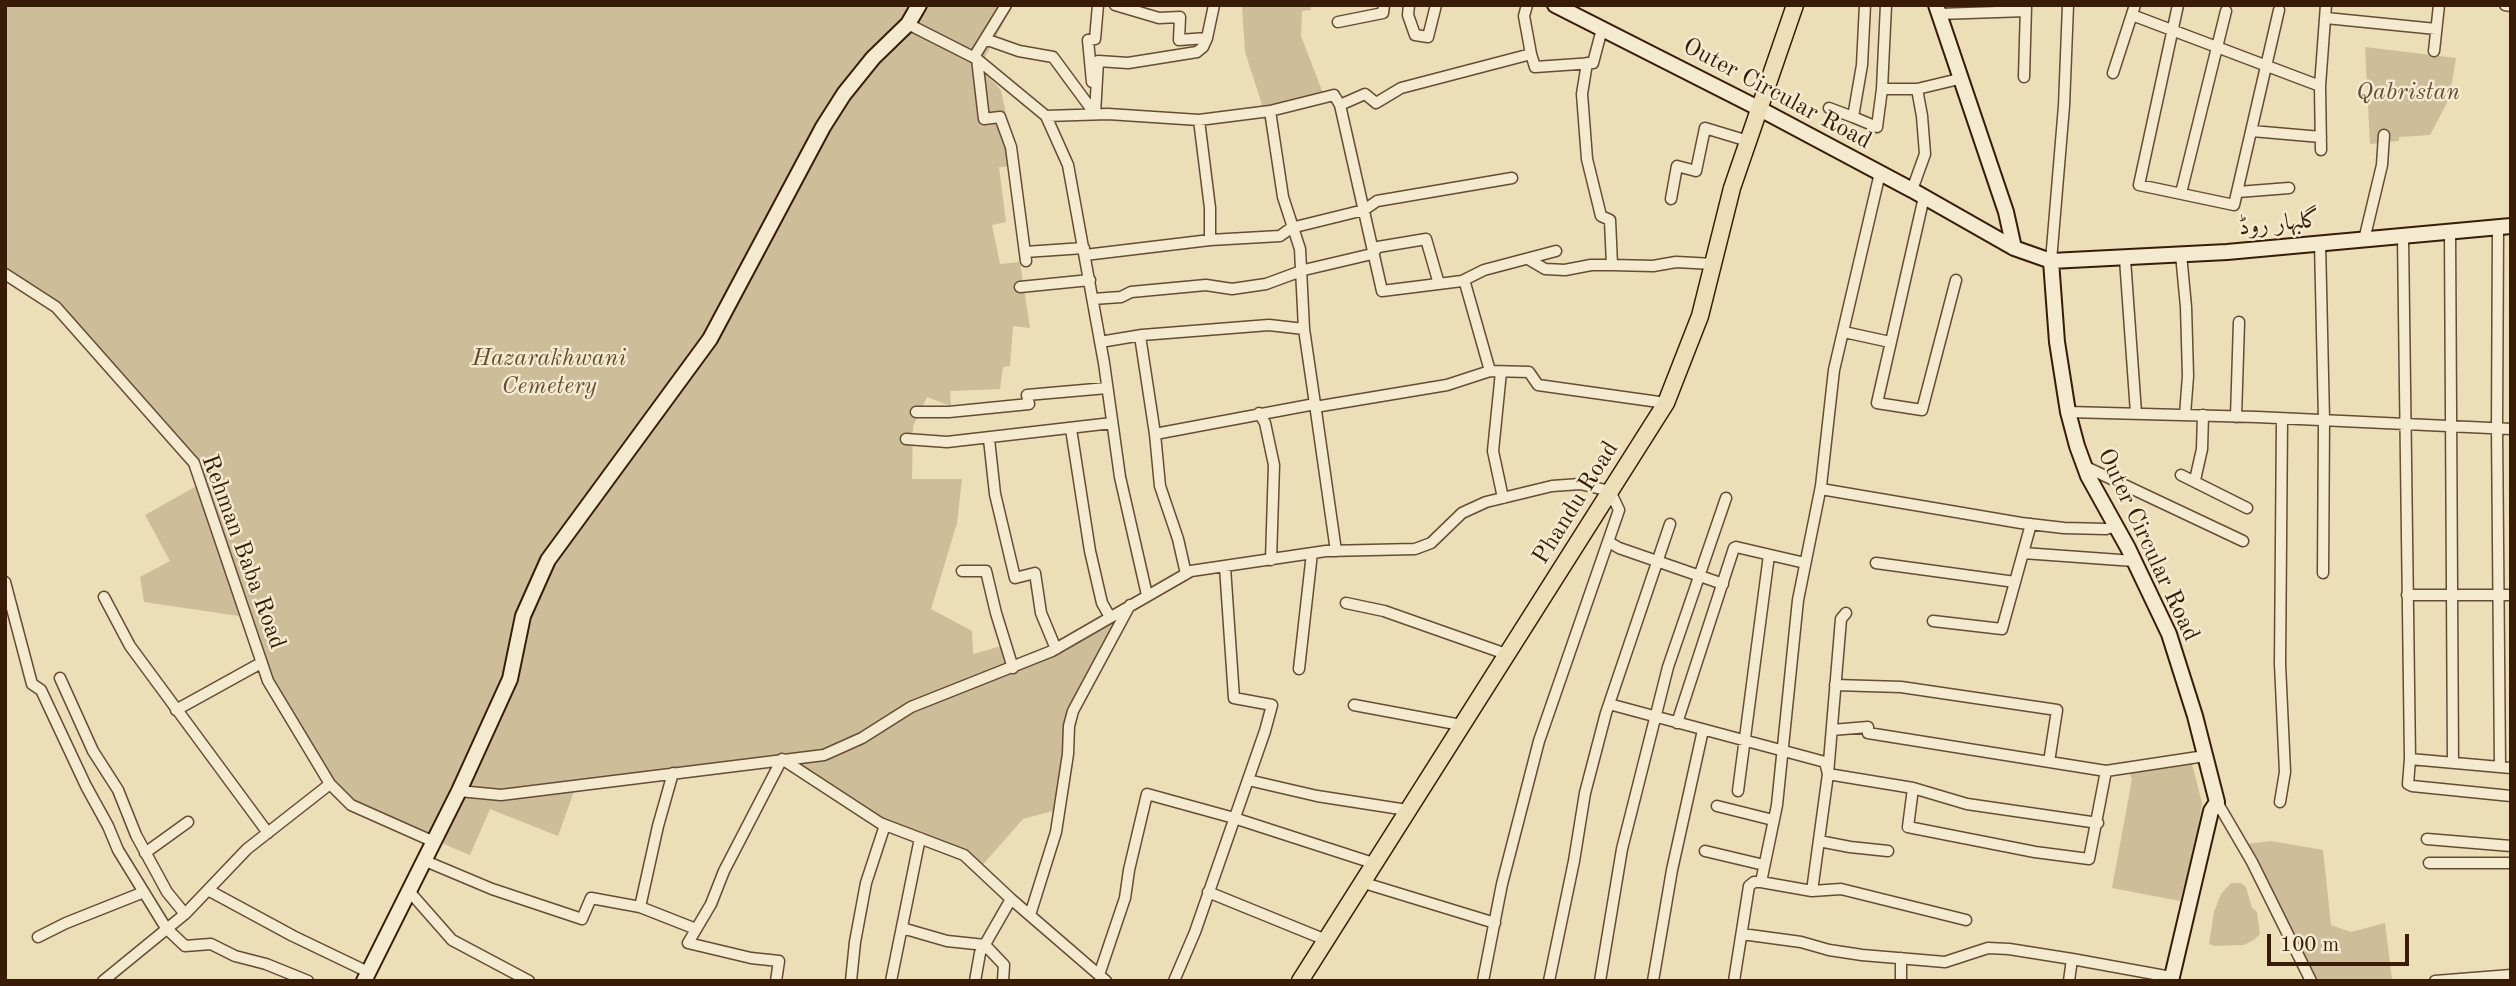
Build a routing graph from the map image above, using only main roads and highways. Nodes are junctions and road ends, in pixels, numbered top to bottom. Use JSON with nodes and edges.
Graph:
{"nodes":[{"id":1,"x":919,"y":5,"type":"edge"},
{"id":2,"x":1555,"y":5,"type":"edge"},
{"id":3,"x":1795,"y":5,"type":"edge"},
{"id":4,"x":1937,"y":10,"type":"edge"},
{"id":5,"x":1759,"y":109,"type":"junction"},
{"id":6,"x":2505,"y":226,"type":"edge"},
{"id":7,"x":2014,"y":248,"type":"junction"},
{"id":8,"x":2051,"y":261,"type":"junction"},
{"id":9,"x":366,"y":976,"type":"edge"},
{"id":10,"x":2171,"y":979,"type":"edge"},
{"id":11,"x":1300,"y":981,"type":"edge"}],
"edges":[{"from":1,"to":9,"type":"main road"},
{"from":2,"to":5,"type":"main road","name":"Outer Circular Road"},
{"from":3,"to":5,"type":"main road","name":"Phandu Road"},
{"from":4,"to":7,"type":"main road"},
{"from":5,"to":7,"type":"main road","name":"Outer Circular Road"},
{"from":5,"to":11,"type":"main road","name":"Phandu Road"},
{"from":6,"to":8,"type":"main road","name":"گلبہار روڈ"},
{"from":7,"to":8,"type":"main road","name":"Outer Circular Road"},
{"from":8,"to":10,"type":"main road","name":"Outer Circular Road"}]}
